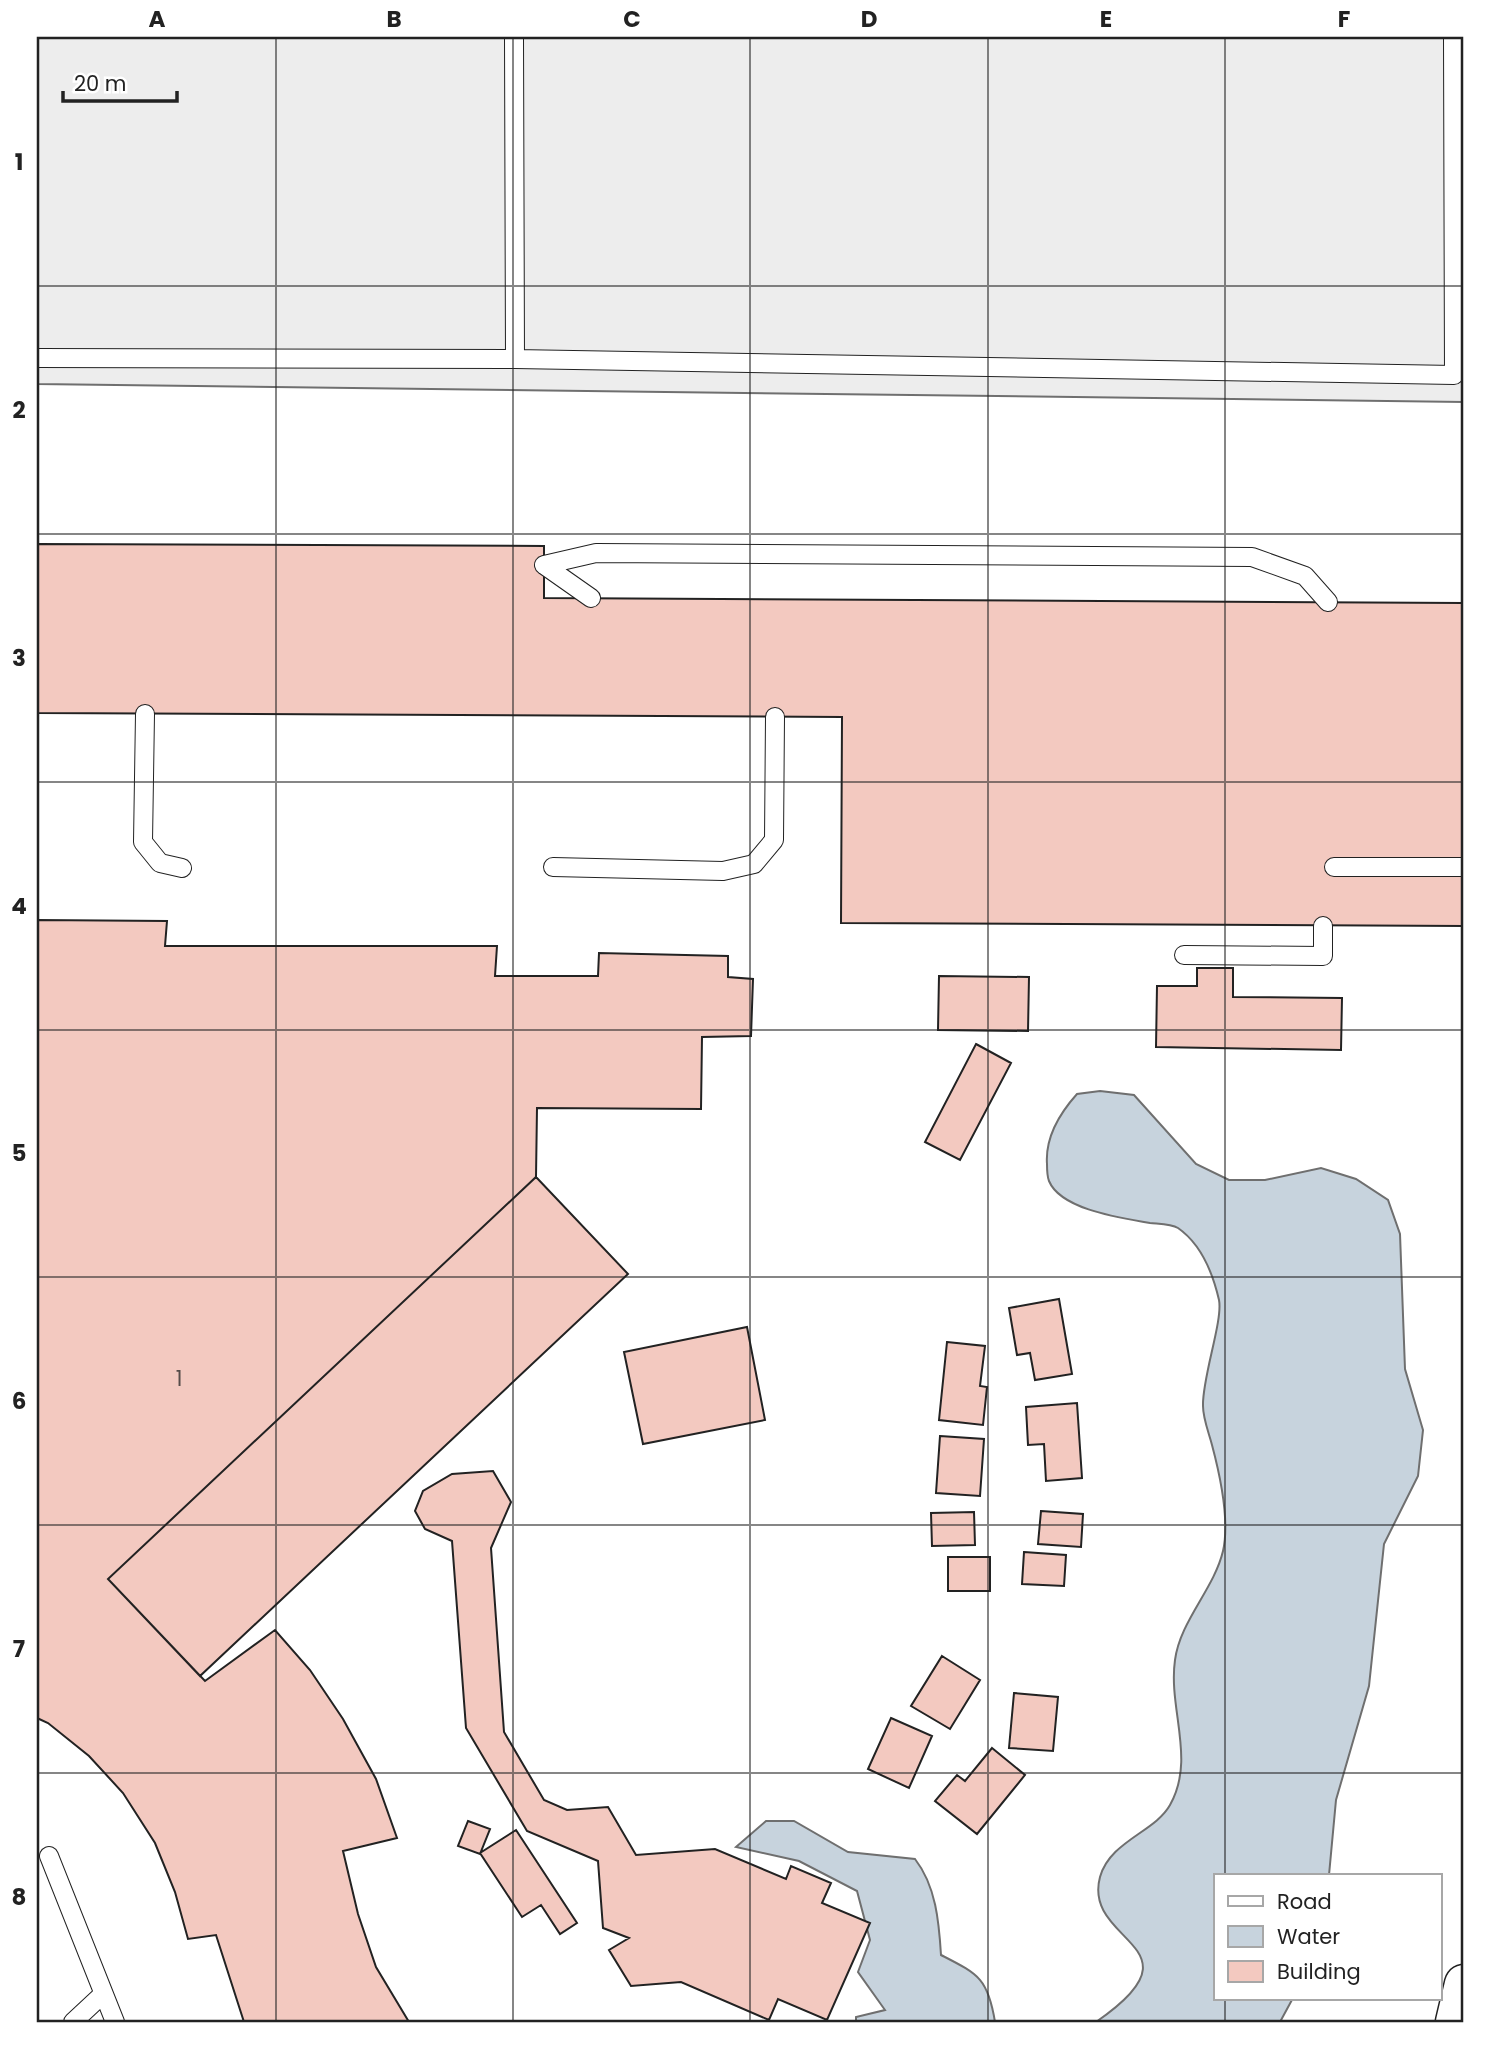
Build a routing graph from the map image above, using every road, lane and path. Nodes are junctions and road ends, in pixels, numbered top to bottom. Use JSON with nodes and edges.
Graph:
{"nodes":[{"id":1,"x":514,"y":37,"type":"edge"},
{"id":2,"x":1453,"y":37,"type":"edge"},
{"id":3,"x":37,"y":358,"type":"edge"},
{"id":4,"x":514,"y":359,"type":"junction"},
{"id":5,"x":591,"y":598,"type":"dead end"},
{"id":6,"x":1328,"y":602,"type":"dead end"},
{"id":7,"x":145,"y":714,"type":"dead end"},
{"id":8,"x":775,"y":717,"type":"dead end"},
{"id":9,"x":554,"y":867,"type":"dead end"},
{"id":10,"x":1334,"y":867,"type":"dead end"},
{"id":11,"x":1464,"y":867,"type":"edge"},
{"id":12,"x":182,"y":868,"type":"dead end"},
{"id":13,"x":1323,"y":926,"type":"dead end"},
{"id":14,"x":1184,"y":955,"type":"dead end"},
{"id":15,"x":50,"y":1856,"type":"dead end"},
{"id":16,"x":1464,"y":1983,"type":"edge"},
{"id":17,"x":102,"y":1995,"type":"junction"},
{"id":18,"x":73,"y":2022,"type":"edge"},
{"id":19,"x":115,"y":2022,"type":"edge"},
{"id":20,"x":1455,"y":2022,"type":"edge"}],
"edges":[{"from":1,"to":4,"type":"lane"},
{"from":2,"to":4,"type":"lane"},
{"from":3,"to":4,"type":"lane"},
{"from":5,"to":6,"type":"lane"},
{"from":7,"to":12,"type":"lane"},
{"from":8,"to":9,"type":"lane"},
{"from":10,"to":11,"type":"lane"},
{"from":13,"to":14,"type":"lane"},
{"from":15,"to":17,"type":"lane"},
{"from":16,"to":20,"type":"main road"},
{"from":17,"to":18,"type":"lane"},
{"from":17,"to":19,"type":"lane"}]}
